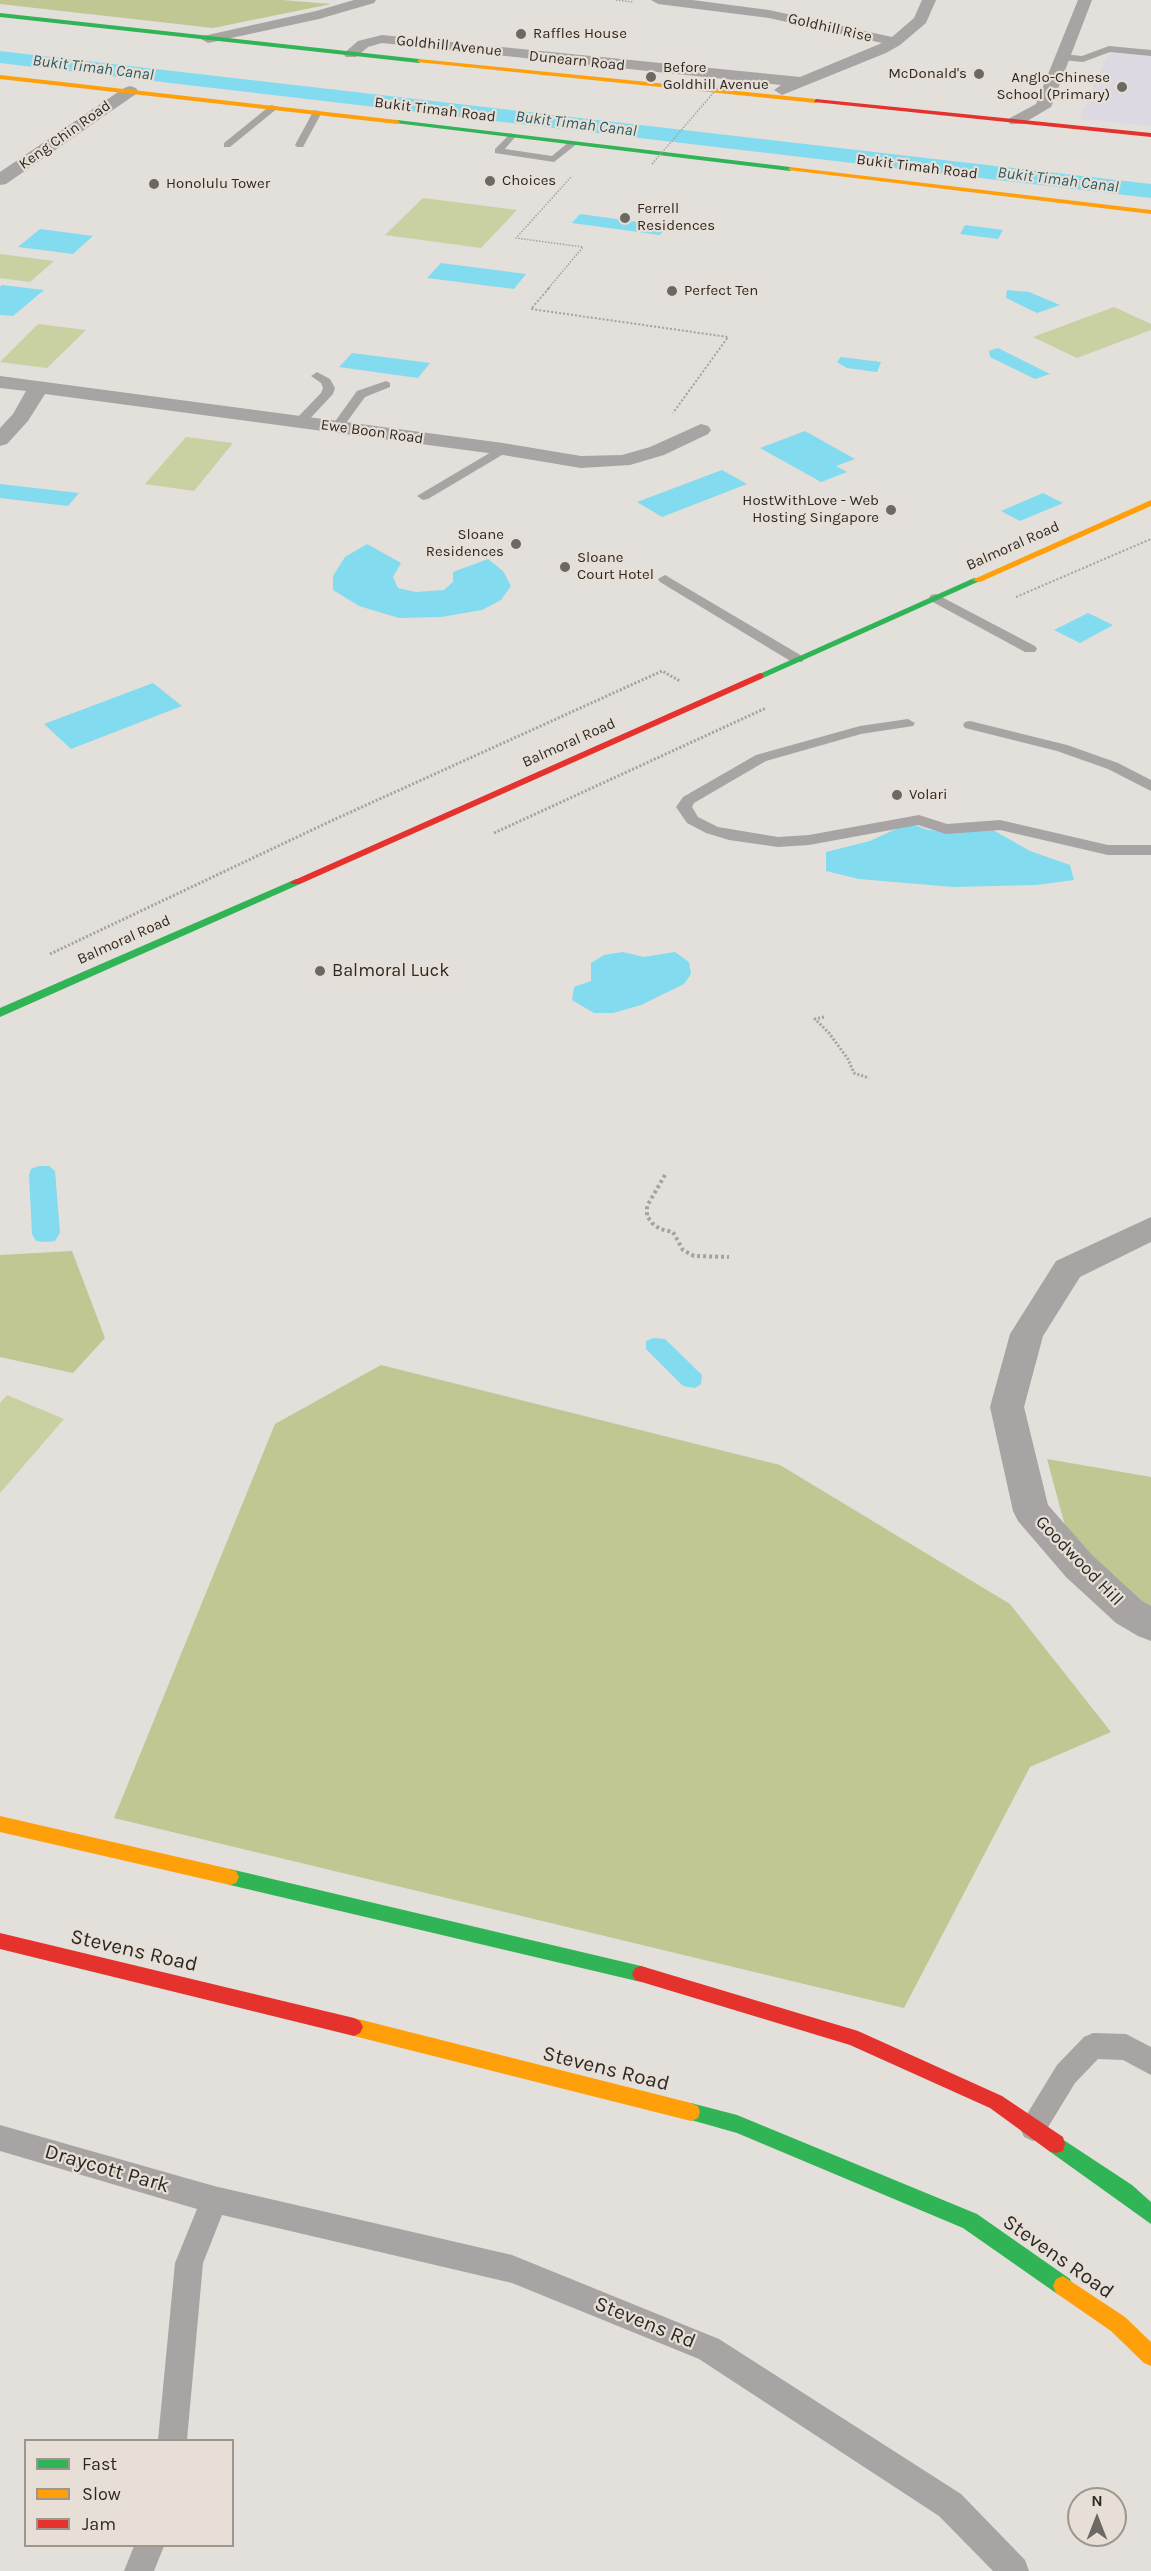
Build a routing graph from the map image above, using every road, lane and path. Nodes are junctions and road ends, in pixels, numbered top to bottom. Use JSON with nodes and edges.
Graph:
{"nodes":[{"id":1,"x":369,"y":0,"type":"edge"},
{"id":2,"x":658,"y":0,"type":"edge"},
{"id":3,"x":929,"y":0,"type":"edge"},
{"id":4,"x":1085,"y":0,"type":"edge"},
{"id":5,"x":691,"y":2,"type":"edge"},
{"id":6,"x":0,"y":15,"type":"edge"},
{"id":7,"x":44,"y":20,"type":"junction"},
{"id":8,"x":0,"y":29,"type":"edge"},
{"id":9,"x":208,"y":39,"type":"junction"},
{"id":10,"x":895,"y":42,"type":"junction"},
{"id":11,"x":1151,"y":53,"type":"edge"},
{"id":12,"x":351,"y":54,"type":"junction"},
{"id":13,"x":1062,"y":57,"type":"junction"},
{"id":14,"x":0,"y":77,"type":"edge"},
{"id":15,"x":801,"y":82,"type":"junction"},
{"id":16,"x":721,"y":84,"type":"dead end"},
{"id":17,"x":130,"y":90,"type":"junction"},
{"id":18,"x":765,"y":96,"type":"junction"},
{"id":19,"x":274,"y":107,"type":"junction"},
{"id":20,"x":1042,"y":107,"type":"junction"},
{"id":21,"x":317,"y":112,"type":"junction"},
{"id":22,"x":1016,"y":121,"type":"junction"},
{"id":23,"x":1070,"y":127,"type":"junction"},
{"id":24,"x":1151,"y":135,"type":"edge"},
{"id":25,"x":511,"y":136,"type":"junction"},
{"id":26,"x":573,"y":143,"type":"junction"},
{"id":27,"x":300,"y":145,"type":"dead end"},
{"id":28,"x":227,"y":146,"type":"dead end"},
{"id":29,"x":600,"y":146,"type":"junction"},
{"id":30,"x":651,"y":164,"type":"dead end"},
{"id":31,"x":0,"y":180,"type":"edge"},
{"id":32,"x":1151,"y":212,"type":"edge"},
{"id":33,"x":317,"y":376,"type":"dead end"},
{"id":34,"x":0,"y":382,"type":"edge"},
{"id":35,"x":386,"y":385,"type":"dead end"},
{"id":36,"x":39,"y":387,"type":"junction"},
{"id":37,"x":673,"y":413,"type":"dead end"},
{"id":38,"x":300,"y":422,"type":"junction"},
{"id":39,"x":337,"y":427,"type":"junction"},
{"id":40,"x":701,"y":430,"type":"dead end"},
{"id":41,"x":0,"y":440,"type":"edge"},
{"id":42,"x":503,"y":449,"type":"junction"},
{"id":43,"x":423,"y":496,"type":"dead end"},
{"id":44,"x":1151,"y":503,"type":"edge"},
{"id":45,"x":1151,"y":539,"type":"edge"},
{"id":46,"x":665,"y":579,"type":"dead end"},
{"id":47,"x":936,"y":598,"type":"junction"},
{"id":48,"x":971,"y":616,"type":"junction"},
{"id":49,"x":1030,"y":649,"type":"dead end"},
{"id":50,"x":797,"y":659,"type":"junction"},
{"id":51,"x":681,"y":682,"type":"dead end"},
{"id":52,"x":770,"y":706,"type":"dead end"},
{"id":53,"x":908,"y":723,"type":"dead end"},
{"id":54,"x":970,"y":725,"type":"dead end"},
{"id":55,"x":1151,"y":786,"type":"edge"},
{"id":56,"x":494,"y":833,"type":"dead end"},
{"id":57,"x":1151,"y":850,"type":"edge"},
{"id":58,"x":44,"y":957,"type":"dead end"},
{"id":59,"x":0,"y":1013,"type":"edge"},
{"id":60,"x":824,"y":1017,"type":"dead end"},
{"id":61,"x":869,"y":1078,"type":"dead end"},
{"id":62,"x":665,"y":1175,"type":"dead end"},
{"id":63,"x":1151,"y":1228,"type":"edge"},
{"id":64,"x":729,"y":1257,"type":"dead end"},
{"id":65,"x":1151,"y":1625,"type":"edge"},
{"id":66,"x":0,"y":1824,"type":"edge"},
{"id":67,"x":0,"y":1941,"type":"edge"},
{"id":68,"x":1151,"y":2062,"type":"edge"},
{"id":69,"x":1033,"y":2128,"type":"junction"},
{"id":70,"x":0,"y":2138,"type":"edge"},
{"id":71,"x":214,"y":2200,"type":"junction"},
{"id":72,"x":1151,"y":2214,"type":"edge"},
{"id":73,"x":1151,"y":2356,"type":"edge"},
{"id":74,"x":172,"y":2439,"type":"edge"},
{"id":75,"x":149,"y":2547,"type":"edge"},
{"id":76,"x":139,"y":2571,"type":"edge"},
{"id":77,"x":1014,"y":2571,"type":"edge"}],
"edges":[{"from":1,"to":9,"type":"street"},
{"from":2,"to":5,"type":"street","name":"Goldhill Rise"},
{"from":3,"to":10,"type":"street","name":"Goldhill Avenue"},
{"from":4,"to":13,"type":"street"},
{"from":5,"to":10,"type":"street","name":"Goldhill Rise"},
{"from":6,"to":7,"type":"main road","name":"Dunearn Road"},
{"from":7,"to":8,"type":"main road"},
{"from":7,"to":9,"type":"main road","name":"Dunearn Road"},
{"from":9,"to":12,"type":"main road","name":"Dunearn Road"},
{"from":10,"to":15,"type":"street","name":"Goldhill Avenue"},
{"from":11,"to":13,"type":"lane"},
{"from":12,"to":15,"type":"street","name":"Goldhill Avenue"},
{"from":12,"to":18,"type":"main road","name":"Dunearn Road"},
{"from":13,"to":20,"type":"street"},
{"from":14,"to":17,"type":"main road","name":"Bukit Timah Road"},
{"from":15,"to":18,"type":"street","name":"Goldhill Avenue"},
{"from":16,"to":30,"type":"path","bridge":true},
{"from":17,"to":19,"type":"main road","name":"Bukit Timah Road"},
{"from":17,"to":31,"type":"street","name":"Keng Chin Road"},
{"from":18,"to":22,"type":"main road","name":"Dunearn Road"},
{"from":19,"to":21,"type":"main road","name":"Bukit Timah Road"},
{"from":19,"to":28,"type":"lane"},
{"from":20,"to":22,"type":"street"},
{"from":20,"to":23,"type":"street"},
{"from":21,"to":25,"type":"main road","name":"Bukit Timah Road"},
{"from":21,"to":27,"type":"lane"},
{"from":22,"to":23,"type":"main road","name":"Dunearn Road"},
{"from":23,"to":24,"type":"main road","name":"Dunearn Road"},
{"from":25,"to":26,"type":"main road","name":"Bukit Timah Road"},
{"from":25,"to":26,"type":"lane"},
{"from":26,"to":29,"type":"main road","name":"Bukit Timah Road"},
{"from":29,"to":32,"type":"main road","name":"Bukit Timah Road"},
{"from":29,"to":37,"type":"path"},
{"from":33,"to":38,"type":"lane"},
{"from":34,"to":36,"type":"street","name":"Ewe Boon Road"},
{"from":35,"to":39,"type":"lane"},
{"from":36,"to":38,"type":"street","name":"Ewe Boon Road"},
{"from":36,"to":41,"type":"street"},
{"from":38,"to":39,"type":"street","name":"Ewe Boon Road"},
{"from":39,"to":42,"type":"street","name":"Ewe Boon Road"},
{"from":40,"to":42,"type":"street","name":"Ewe Boon Road"},
{"from":42,"to":43,"type":"lane"},
{"from":44,"to":47,"type":"main road","name":"Balmoral Road"},
{"from":45,"to":48,"type":"path"},
{"from":46,"to":50,"type":"lane"},
{"from":47,"to":48,"type":"lane"},
{"from":47,"to":50,"type":"main road","name":"Balmoral Road"},
{"from":48,"to":49,"type":"lane"},
{"from":50,"to":59,"type":"main road","name":"Balmoral Road"},
{"from":51,"to":58,"type":"path"},
{"from":52,"to":56,"type":"path"},
{"from":53,"to":57,"type":"lane"},
{"from":54,"to":55,"type":"lane"},
{"from":60,"to":61,"type":"path"},
{"from":62,"to":64,"type":"path"},
{"from":63,"to":65,"type":"street","name":"Goodwood Hill"},
{"from":66,"to":69,"type":"main road"},
{"from":67,"to":73,"type":"main road","name":"Stevens Road"},
{"from":68,"to":69,"type":"lane"},
{"from":69,"to":72,"type":"main road"},
{"from":70,"to":71,"type":"lane","name":"Draycott Park"},
{"from":71,"to":74,"type":"lane"},
{"from":71,"to":77,"type":"lane","name":"Stevens Rd"},
{"from":75,"to":76,"type":"lane"}]}
